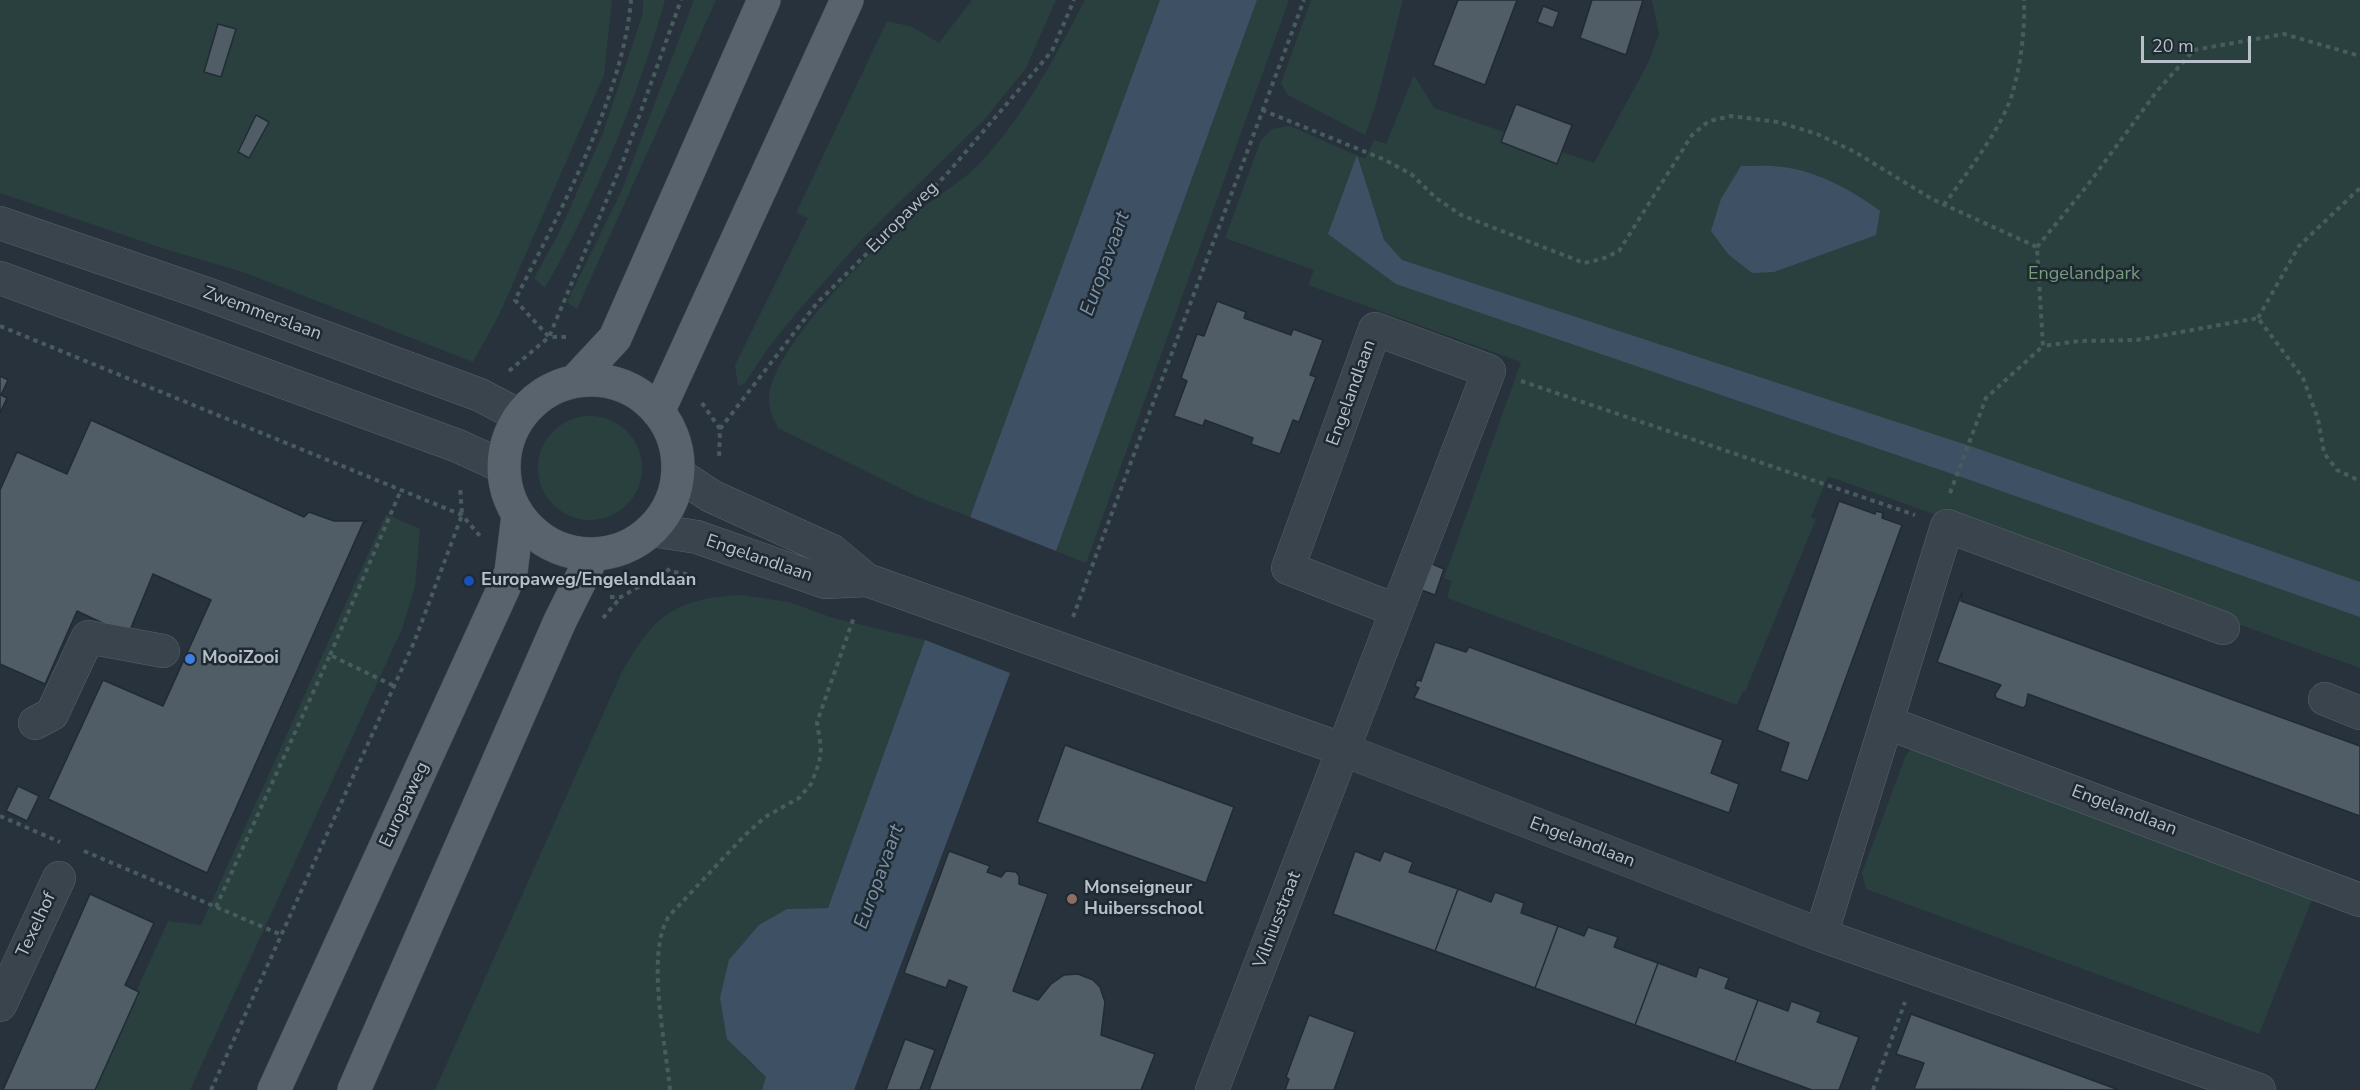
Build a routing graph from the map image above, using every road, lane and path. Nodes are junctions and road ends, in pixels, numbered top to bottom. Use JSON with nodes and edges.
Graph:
{"nodes":[{"id":1,"x":631,"y":0,"type":"edge"},
{"id":2,"x":681,"y":0,"type":"edge"},
{"id":3,"x":764,"y":0,"type":"edge"},
{"id":4,"x":1074,"y":0,"type":"edge"},
{"id":5,"x":1304,"y":0,"type":"edge"},
{"id":6,"x":2024,"y":0,"type":"edge"},
{"id":7,"x":850,"y":5,"type":"edge"},
{"id":8,"x":2360,"y":56,"type":"edge"},
{"id":9,"x":1262,"y":110,"type":"junction"},
{"id":10,"x":2360,"y":188,"type":"edge"},
{"id":11,"x":1944,"y":205,"type":"junction"},
{"id":12,"x":0,"y":223,"type":"edge"},
{"id":13,"x":2037,"y":247,"type":"junction"},
{"id":14,"x":0,"y":278,"type":"edge"},
{"id":15,"x":2258,"y":318,"type":"junction"},
{"id":16,"x":0,"y":326,"type":"edge"},
{"id":17,"x":2043,"y":346,"type":"junction"},
{"id":18,"x":1489,"y":371,"type":"junction"},
{"id":19,"x":575,"y":381,"type":"junction"},
{"id":20,"x":658,"y":412,"type":"junction"},
{"id":21,"x":520,"y":416,"type":"junction"},
{"id":22,"x":720,"y":429,"type":"dead end"},
{"id":23,"x":504,"y":467,"type":"junction"},
{"id":24,"x":678,"y":474,"type":"junction"},
{"id":25,"x":2360,"y":481,"type":"edge"},
{"id":26,"x":401,"y":490,"type":"junction"},
{"id":27,"x":1947,"y":513,"type":"junction"},
{"id":28,"x":518,"y":515,"type":"junction"},
{"id":29,"x":652,"y":530,"type":"junction"},
{"id":30,"x":593,"y":555,"type":"junction"},
{"id":31,"x":867,"y":580,"type":"junction"},
{"id":32,"x":1395,"y":610,"type":"junction"},
{"id":33,"x":2223,"y":628,"type":"dead end"},
{"id":34,"x":1061,"y":648,"type":"junction"},
{"id":35,"x":163,"y":651,"type":"dead end"},
{"id":36,"x":330,"y":655,"type":"junction"},
{"id":37,"x":394,"y":686,"type":"junction"},
{"id":38,"x":2325,"y":699,"type":"dead end"},
{"id":39,"x":2360,"y":713,"type":"edge"},
{"id":40,"x":35,"y":723,"type":"dead end"},
{"id":41,"x":1888,"y":723,"type":"junction"},
{"id":42,"x":1344,"y":750,"type":"junction"},
{"id":43,"x":0,"y":816,"type":"edge"},
{"id":44,"x":64,"y":843,"type":"dead end"},
{"id":45,"x":74,"y":848,"type":"dead end"},
{"id":46,"x":59,"y":878,"type":"dead end"},
{"id":47,"x":2360,"y":900,"type":"edge"},
{"id":48,"x":216,"y":907,"type":"junction"},
{"id":49,"x":282,"y":935,"type":"junction"},
{"id":50,"x":1821,"y":935,"type":"junction"},
{"id":51,"x":1918,"y":968,"type":"junction"},
{"id":52,"x":0,"y":1005,"type":"edge"},
{"id":53,"x":212,"y":1090,"type":"edge"},
{"id":54,"x":274,"y":1090,"type":"edge"},
{"id":55,"x":354,"y":1090,"type":"edge"},
{"id":56,"x":670,"y":1090,"type":"edge"},
{"id":57,"x":1212,"y":1090,"type":"edge"},
{"id":58,"x":1873,"y":1090,"type":"edge"},
{"id":59,"x":2259,"y":1090,"type":"edge"}],
"edges":[{"from":1,"to":2,"type":"path"},
{"from":3,"to":19,"type":"main road"},
{"from":4,"to":22,"type":"path","name":"Europaweg"},
{"from":5,"to":9,"type":"path"},
{"from":6,"to":11,"type":"path"},
{"from":7,"to":20,"type":"main road"},
{"from":8,"to":13,"type":"path"},
{"from":9,"to":11,"type":"path"},
{"from":9,"to":34,"type":"path"},
{"from":10,"to":15,"type":"path"},
{"from":11,"to":13,"type":"path"},
{"from":12,"to":21,"type":"street","name":"Zwemmerslaan"},
{"from":13,"to":17,"type":"path"},
{"from":14,"to":23,"type":"street"},
{"from":15,"to":17,"type":"path"},
{"from":15,"to":25,"type":"path"},
{"from":16,"to":26,"type":"path"},
{"from":17,"to":27,"type":"path"},
{"from":18,"to":27,"type":"path"},
{"from":18,"to":32,"type":"street"},
{"from":18,"to":32,"type":"street","name":"Engelandlaan"},
{"from":19,"to":20,"type":"main road"},
{"from":19,"to":21,"type":"main road"},
{"from":20,"to":24,"type":"main road"},
{"from":21,"to":23,"type":"main road"},
{"from":23,"to":28,"type":"main road"},
{"from":24,"to":29,"type":"main road"},
{"from":24,"to":31,"type":"street","name":"Engelandlaan"},
{"from":26,"to":36,"type":"path"},
{"from":26,"to":37,"type":"path"},
{"from":27,"to":33,"type":"street"},
{"from":27,"to":41,"type":"street"},
{"from":28,"to":30,"type":"main road"},
{"from":28,"to":54,"type":"main road","name":"Europaweg"},
{"from":29,"to":30,"type":"main road"},
{"from":29,"to":31,"type":"street","name":"Engelandlaan"},
{"from":30,"to":55,"type":"main road"},
{"from":31,"to":34,"type":"street","name":"Engelandlaan"},
{"from":31,"to":56,"type":"path"},
{"from":32,"to":42,"type":"street"},
{"from":34,"to":42,"type":"street","name":"Engelandlaan"},
{"from":35,"to":40,"type":"street"},
{"from":36,"to":37,"type":"path"},
{"from":36,"to":48,"type":"path"},
{"from":37,"to":49,"type":"path"},
{"from":38,"to":39,"type":"street"},
{"from":41,"to":47,"type":"street","name":"Engelandlaan"},
{"from":41,"to":50,"type":"street"},
{"from":42,"to":50,"type":"street","name":"Engelandlaan"},
{"from":42,"to":57,"type":"street","name":"Vilniusstraat"},
{"from":43,"to":44,"type":"path"},
{"from":45,"to":48,"type":"path"},
{"from":46,"to":52,"type":"street","name":"Texelhof"},
{"from":48,"to":49,"type":"path"},
{"from":49,"to":53,"type":"path"},
{"from":50,"to":51,"type":"street","name":"Engelandlaan"},
{"from":51,"to":58,"type":"path"},
{"from":51,"to":59,"type":"street","name":"Engelandlaan"}]}
